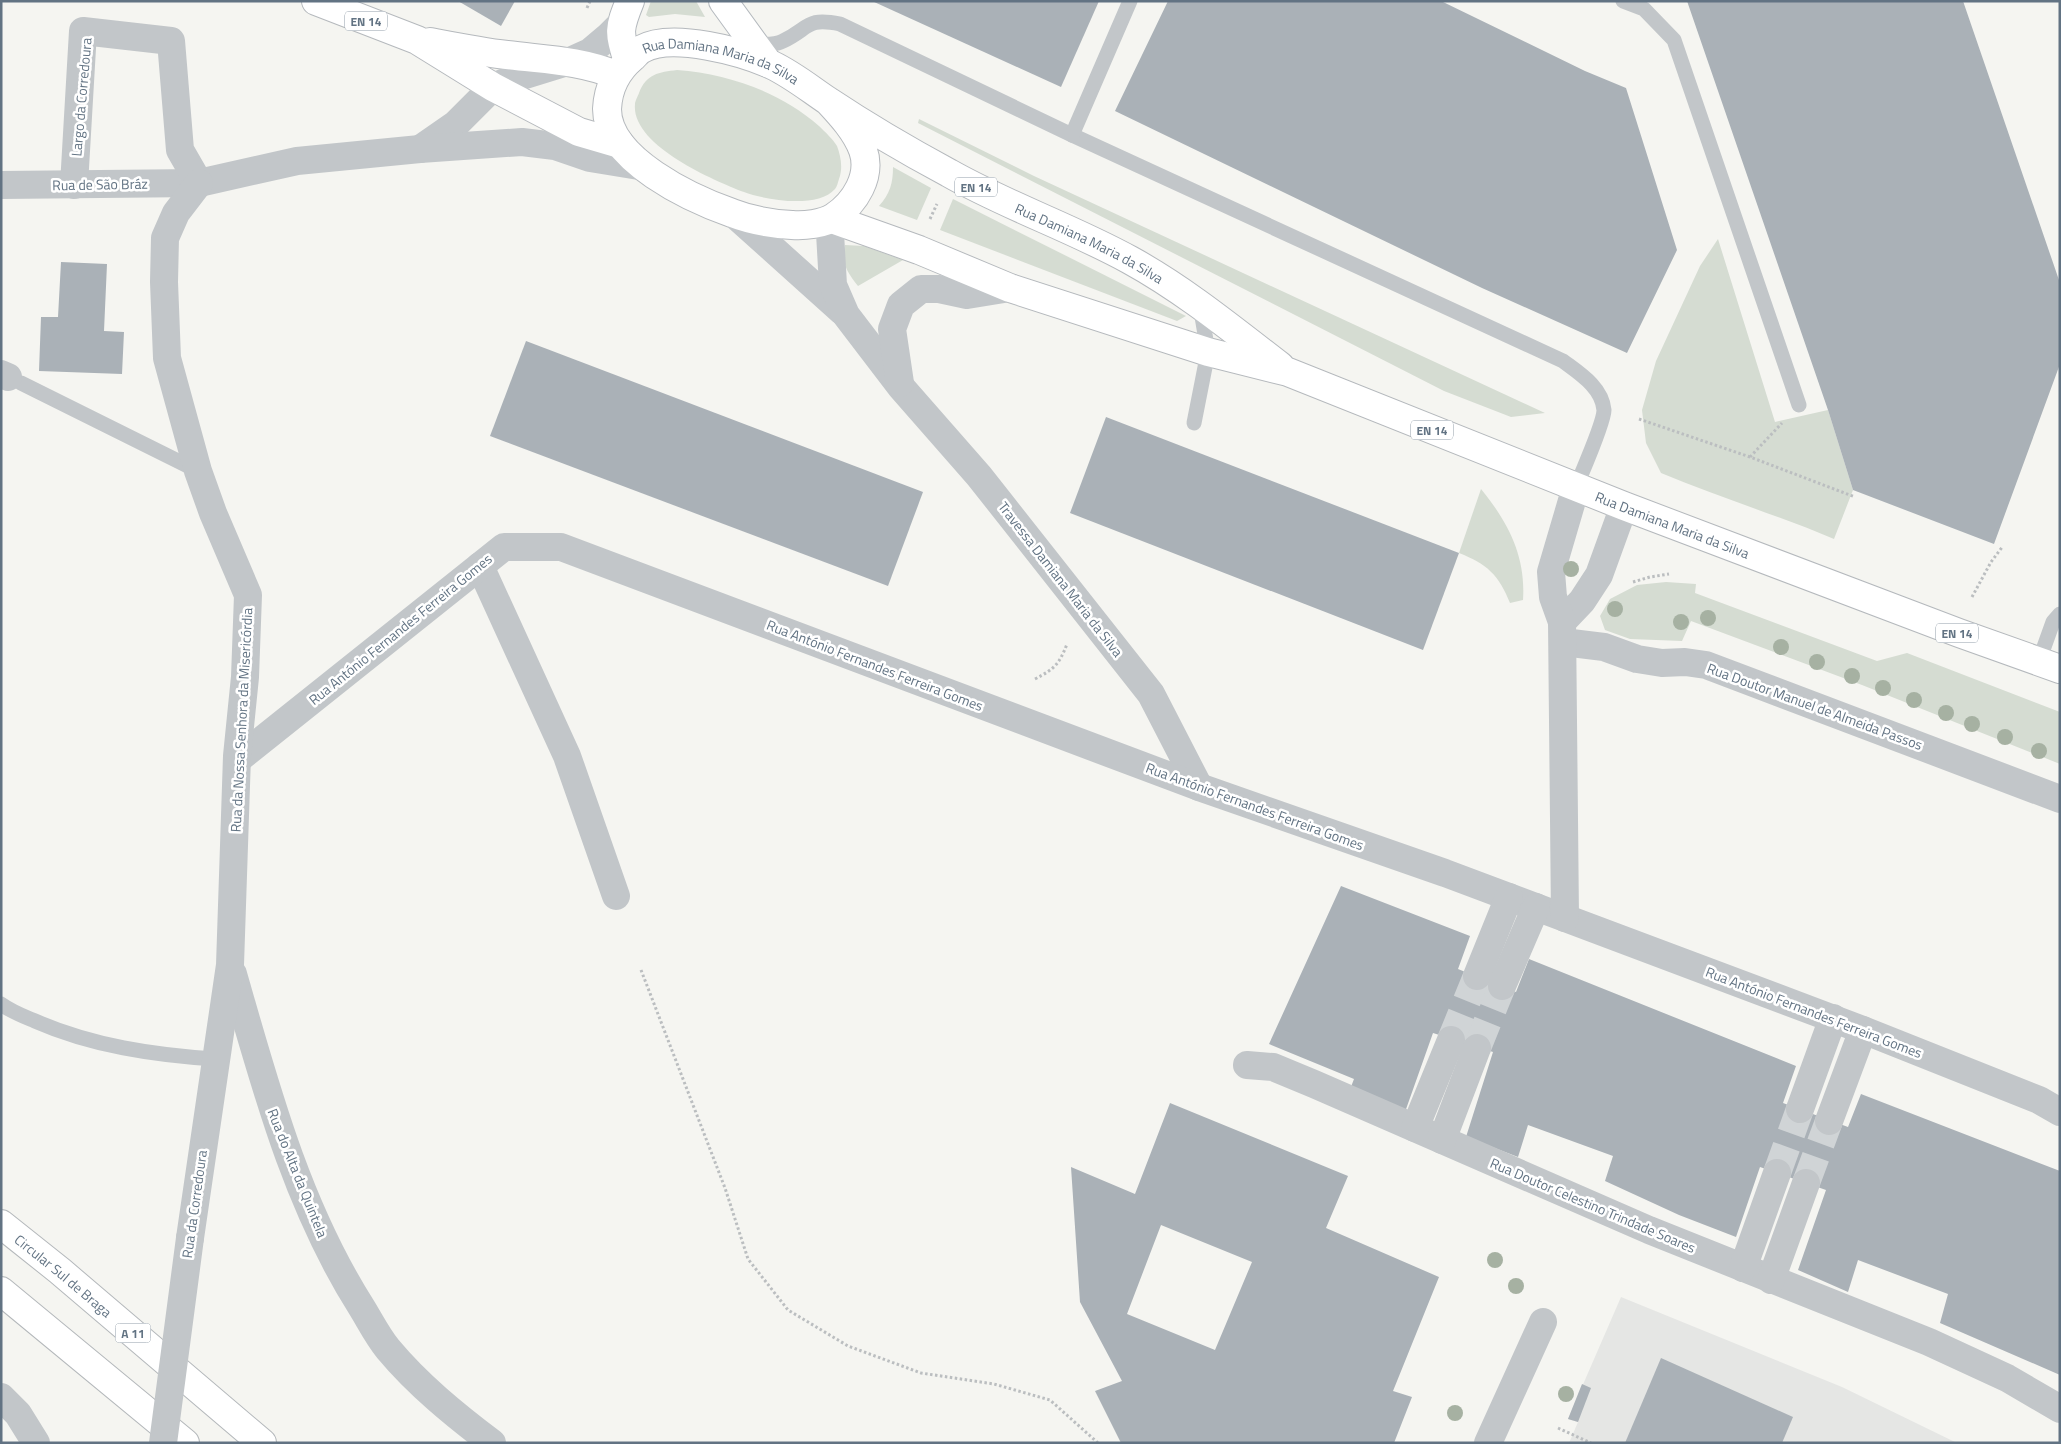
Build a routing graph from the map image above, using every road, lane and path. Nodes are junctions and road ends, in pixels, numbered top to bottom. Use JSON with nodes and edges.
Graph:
{"nodes":[{"id":1,"x":316,"y":1,"type":"edge"},
{"id":2,"x":723,"y":1,"type":"edge"},
{"id":3,"x":1130,"y":1,"type":"edge"},
{"id":4,"x":1623,"y":1,"type":"edge"},
{"id":5,"x":625,"y":12,"type":"edge"},
{"id":6,"x":417,"y":40,"type":"junction"},
{"id":7,"x":760,"y":53,"type":"junction"},
{"id":8,"x":570,"y":61,"type":"junction"},
{"id":9,"x":622,"y":68,"type":"junction"},
{"id":10,"x":493,"y":87,"type":"junction"},
{"id":11,"x":828,"y":101,"type":"junction"},
{"id":12,"x":1072,"y":135,"type":"junction"},
{"id":13,"x":620,"y":144,"type":"junction"},
{"id":14,"x":420,"y":149,"type":"junction"},
{"id":15,"x":645,"y":166,"type":"junction"},
{"id":16,"x":199,"y":184,"type":"junction"},
{"id":17,"x":1,"y":185,"type":"edge"},
{"id":18,"x":74,"y":185,"type":"junction"},
{"id":19,"x":938,"y":200,"type":"dead end"},
{"id":20,"x":734,"y":214,"type":"junction"},
{"id":21,"x":828,"y":220,"type":"junction"},
{"id":22,"x":928,"y":225,"type":"dead end"},
{"id":23,"x":1010,"y":288,"type":"junction"},
{"id":24,"x":1200,"y":305,"type":"junction"},
{"id":25,"x":846,"y":315,"type":"junction"},
{"id":26,"x":1208,"y":352,"type":"junction"},
{"id":27,"x":1288,"y":372,"type":"junction"},
{"id":28,"x":10,"y":378,"type":"edge"},
{"id":29,"x":901,"y":387,"type":"junction"},
{"id":30,"x":1799,"y":404,"type":"joint"},
{"id":31,"x":1639,"y":419,"type":"dead end"},
{"id":32,"x":1194,"y":423,"type":"dead end"},
{"id":33,"x":1750,"y":457,"type":"junction"},
{"id":34,"x":198,"y":471,"type":"junction"},
{"id":35,"x":1576,"y":487,"type":"junction"},
{"id":36,"x":1855,"y":497,"type":"dead end"},
{"id":37,"x":1624,"y":506,"type":"junction"},
{"id":38,"x":2003,"y":546,"type":"dead end"},
{"id":39,"x":480,"y":566,"type":"junction"},
{"id":40,"x":1972,"y":597,"type":"dead end"},
{"id":41,"x":2060,"y":614,"type":"edge"},
{"id":42,"x":1563,"y":632,"type":"junction"},
{"id":43,"x":1067,"y":644,"type":"dead end"},
{"id":44,"x":2049,"y":665,"type":"edge"},
{"id":45,"x":1034,"y":679,"type":"dead end"},
{"id":46,"x":237,"y":760,"type":"junction"},
{"id":47,"x":1199,"y":787,"type":"junction"},
{"id":48,"x":2060,"y":799,"type":"edge"},
{"id":49,"x":616,"y":896,"type":"dead end"},
{"id":50,"x":1509,"y":897,"type":"junction"},
{"id":51,"x":1536,"y":907,"type":"junction"},
{"id":52,"x":1565,"y":918,"type":"junction"},
{"id":53,"x":230,"y":966,"type":"junction"},
{"id":54,"x":640,"y":970,"type":"dead end"},
{"id":55,"x":1477,"y":976,"type":"tunnel mouth"},
{"id":56,"x":1502,"y":986,"type":"tunnel mouth"},
{"id":57,"x":1,"y":1004,"type":"edge"},
{"id":58,"x":1833,"y":1018,"type":"junction"},
{"id":59,"x":1864,"y":1030,"type":"junction"},
{"id":60,"x":1451,"y":1040,"type":"tunnel mouth"},
{"id":61,"x":1477,"y":1048,"type":"tunnel mouth"},
{"id":62,"x":215,"y":1059,"type":"junction"},
{"id":63,"x":1247,"y":1065,"type":"dead end"},
{"id":64,"x":1800,"y":1109,"type":"tunnel mouth"},
{"id":65,"x":2060,"y":1112,"type":"edge"},
{"id":66,"x":1829,"y":1121,"type":"tunnel mouth"},
{"id":67,"x":1414,"y":1128,"type":"junction"},
{"id":68,"x":1442,"y":1140,"type":"junction"},
{"id":69,"x":1777,"y":1173,"type":"tunnel mouth"},
{"id":70,"x":1806,"y":1183,"type":"tunnel mouth"},
{"id":71,"x":1,"y":1224,"type":"edge"},
{"id":72,"x":1743,"y":1268,"type":"junction"},
{"id":73,"x":1771,"y":1280,"type":"junction"},
{"id":74,"x":1,"y":1291,"type":"edge"},
{"id":75,"x":1543,"y":1322,"type":"dead end"},
{"id":76,"x":1,"y":1396,"type":"edge"},
{"id":77,"x":2060,"y":1409,"type":"edge"},
{"id":78,"x":1558,"y":1428,"type":"dead end"},
{"id":79,"x":36,"y":1443,"type":"edge"},
{"id":80,"x":163,"y":1443,"type":"edge"},
{"id":81,"x":185,"y":1443,"type":"edge"},
{"id":82,"x":262,"y":1443,"type":"edge"},
{"id":83,"x":492,"y":1443,"type":"edge"},
{"id":84,"x":1098,"y":1443,"type":"edge"},
{"id":85,"x":1488,"y":1443,"type":"edge"},
{"id":86,"x":1591,"y":1443,"type":"edge"}],
"edges":[{"from":1,"to":6,"type":"main road","name":"Rua Damiana Maria da Silva","number":"EN 14"},
{"from":2,"to":7,"type":"main road"},
{"from":3,"to":12,"type":"lane"},
{"from":4,"to":30,"type":"lane"},
{"from":5,"to":8,"type":"street"},
{"from":5,"to":9,"type":"main road"},
{"from":6,"to":8,"type":"main road","name":"Rua Damiana Maria da Silva","number":"EN 14"},
{"from":6,"to":10,"type":"main road","name":"Rua Damiana Maria da Silva","number":"EN 14"},
{"from":7,"to":9,"type":"main road","name":"Rua Damiana Maria da Silva","number":"EN 14"},
{"from":7,"to":11,"type":"main road","name":"Rua Damiana Maria da Silva","number":"EN 14"},
{"from":7,"to":12,"type":"lane"},
{"from":8,"to":9,"type":"main road","name":"Rua Damiana Maria da Silva","number":"EN 14"},
{"from":8,"to":10,"type":"street"},
{"from":9,"to":13,"type":"main road","name":"Rua Damiana Maria da Silva","number":"EN 14"},
{"from":10,"to":13,"type":"main road","name":"Rua Damiana Maria da Silva","number":"EN 14"},
{"from":10,"to":14,"type":"street"},
{"from":11,"to":21,"type":"main road","name":"Rua Damiana Maria da Silva","number":"EN 14"},
{"from":11,"to":24,"type":"main road","name":"Rua Damiana Maria da Silva","number":"EN 14"},
{"from":12,"to":35,"type":"lane"},
{"from":13,"to":15,"type":"main road","name":"Rua Damiana Maria da Silva","number":"EN 14"},
{"from":14,"to":15,"type":"street"},
{"from":14,"to":16,"type":"street"},
{"from":15,"to":20,"type":"main road","name":"Rua Damiana Maria da Silva","number":"EN 14"},
{"from":16,"to":18,"type":"street","name":"Rua de São Bráz"},
{"from":16,"to":18,"type":"street","name":"Largo da Corredoura"},
{"from":16,"to":34,"type":"street","name":"Rua da Nossa Senhora da Misericórdia"},
{"from":17,"to":18,"type":"street","name":"Rua de São Bráz"},
{"from":19,"to":22,"type":"path"},
{"from":20,"to":21,"type":"main road","name":"Rua Damiana Maria da Silva","number":"EN 14"},
{"from":20,"to":25,"type":"street","name":"Travessa Damiana Maria da Silva"},
{"from":21,"to":23,"type":"main road","name":"Rua Damiana Maria da Silva","number":"EN 14"},
{"from":21,"to":25,"type":"street","name":"Travessa Damiana Maria da Silva"},
{"from":23,"to":26,"type":"main road","name":"Rua Damiana Maria da Silva","number":"EN 14"},
{"from":23,"to":29,"type":"street"},
{"from":24,"to":26,"type":"lane"},
{"from":24,"to":27,"type":"main road","name":"Rua Damiana Maria da Silva","number":"EN 14"},
{"from":25,"to":29,"type":"street","name":"Travessa Damiana Maria da Silva"},
{"from":26,"to":27,"type":"main road","name":"Rua Damiana Maria da Silva","number":"EN 14"},
{"from":26,"to":32,"type":"lane"},
{"from":27,"to":35,"type":"main road","name":"Rua Damiana Maria da Silva","number":"EN 14"},
{"from":28,"to":34,"type":"lane"},
{"from":29,"to":47,"type":"street","name":"Travessa Damiana Maria da Silva"},
{"from":30,"to":33,"type":"path"},
{"from":31,"to":33,"type":"path"},
{"from":33,"to":36,"type":"path"},
{"from":34,"to":46,"type":"street","name":"Rua da Nossa Senhora da Misericórdia"},
{"from":35,"to":37,"type":"main road","name":"Rua Damiana Maria da Silva","number":"EN 14"},
{"from":35,"to":42,"type":"street"},
{"from":37,"to":42,"type":"street"},
{"from":37,"to":44,"type":"main road","name":"Rua Damiana Maria da Silva","number":"EN 14"},
{"from":38,"to":40,"type":"path"},
{"from":39,"to":46,"type":"street","name":"Rua António Fernandes Ferreira Gomes"},
{"from":39,"to":47,"type":"street","name":"Rua António Fernandes Ferreira Gomes"},
{"from":39,"to":49,"type":"street"},
{"from":41,"to":44,"type":"lane"},
{"from":42,"to":48,"type":"street","name":"Rua Doutor Manuel de Almeida Passos"},
{"from":42,"to":52,"type":"street"},
{"from":43,"to":45,"type":"path"},
{"from":46,"to":53,"type":"street","name":"Rua da Nossa Senhora da Misericórdia"},
{"from":47,"to":50,"type":"street","name":"Rua António Fernandes Ferreira Gomes"},
{"from":50,"to":51,"type":"street","name":"Rua António Fernandes Ferreira Gomes"},
{"from":50,"to":55,"type":"street"},
{"from":51,"to":52,"type":"street","name":"Rua António Fernandes Ferreira Gomes"},
{"from":51,"to":56,"type":"street"},
{"from":52,"to":58,"type":"street","name":"Rua António Fernandes Ferreira Gomes"},
{"from":53,"to":62,"type":"street","name":"Rua da Corredoura"},
{"from":53,"to":83,"type":"street","name":"Rua do Alta da Quintela"},
{"from":54,"to":84,"type":"path"},
{"from":57,"to":62,"type":"lane"},
{"from":58,"to":59,"type":"street","name":"Rua António Fernandes Ferreira Gomes"},
{"from":58,"to":64,"type":"street"},
{"from":59,"to":65,"type":"street","name":"Rua António Fernandes Ferreira Gomes"},
{"from":59,"to":66,"type":"street"},
{"from":60,"to":67,"type":"street"},
{"from":61,"to":68,"type":"street"},
{"from":62,"to":80,"type":"street","name":"Rua da Corredoura","bridge":true},
{"from":63,"to":67,"type":"street","name":"Rua Doutor Celestino Trindade Soares"},
{"from":67,"to":68,"type":"street","name":"Rua Doutor Celestino Trindade Soares"},
{"from":68,"to":72,"type":"street","name":"Rua Doutor Celestino Trindade Soares"},
{"from":69,"to":72,"type":"street"},
{"from":70,"to":73,"type":"street"},
{"from":71,"to":82,"type":"main road","name":"Circular Sul de Braga","number":"A 11"},
{"from":72,"to":73,"type":"street","name":"Rua Doutor Celestino Trindade Soares"},
{"from":73,"to":77,"type":"street","name":"Rua Doutor Celestino Trindade Soares"},
{"from":74,"to":81,"type":"main road"},
{"from":75,"to":85,"type":"street"},
{"from":76,"to":79,"type":"street"},
{"from":78,"to":86,"type":"path"}]}
